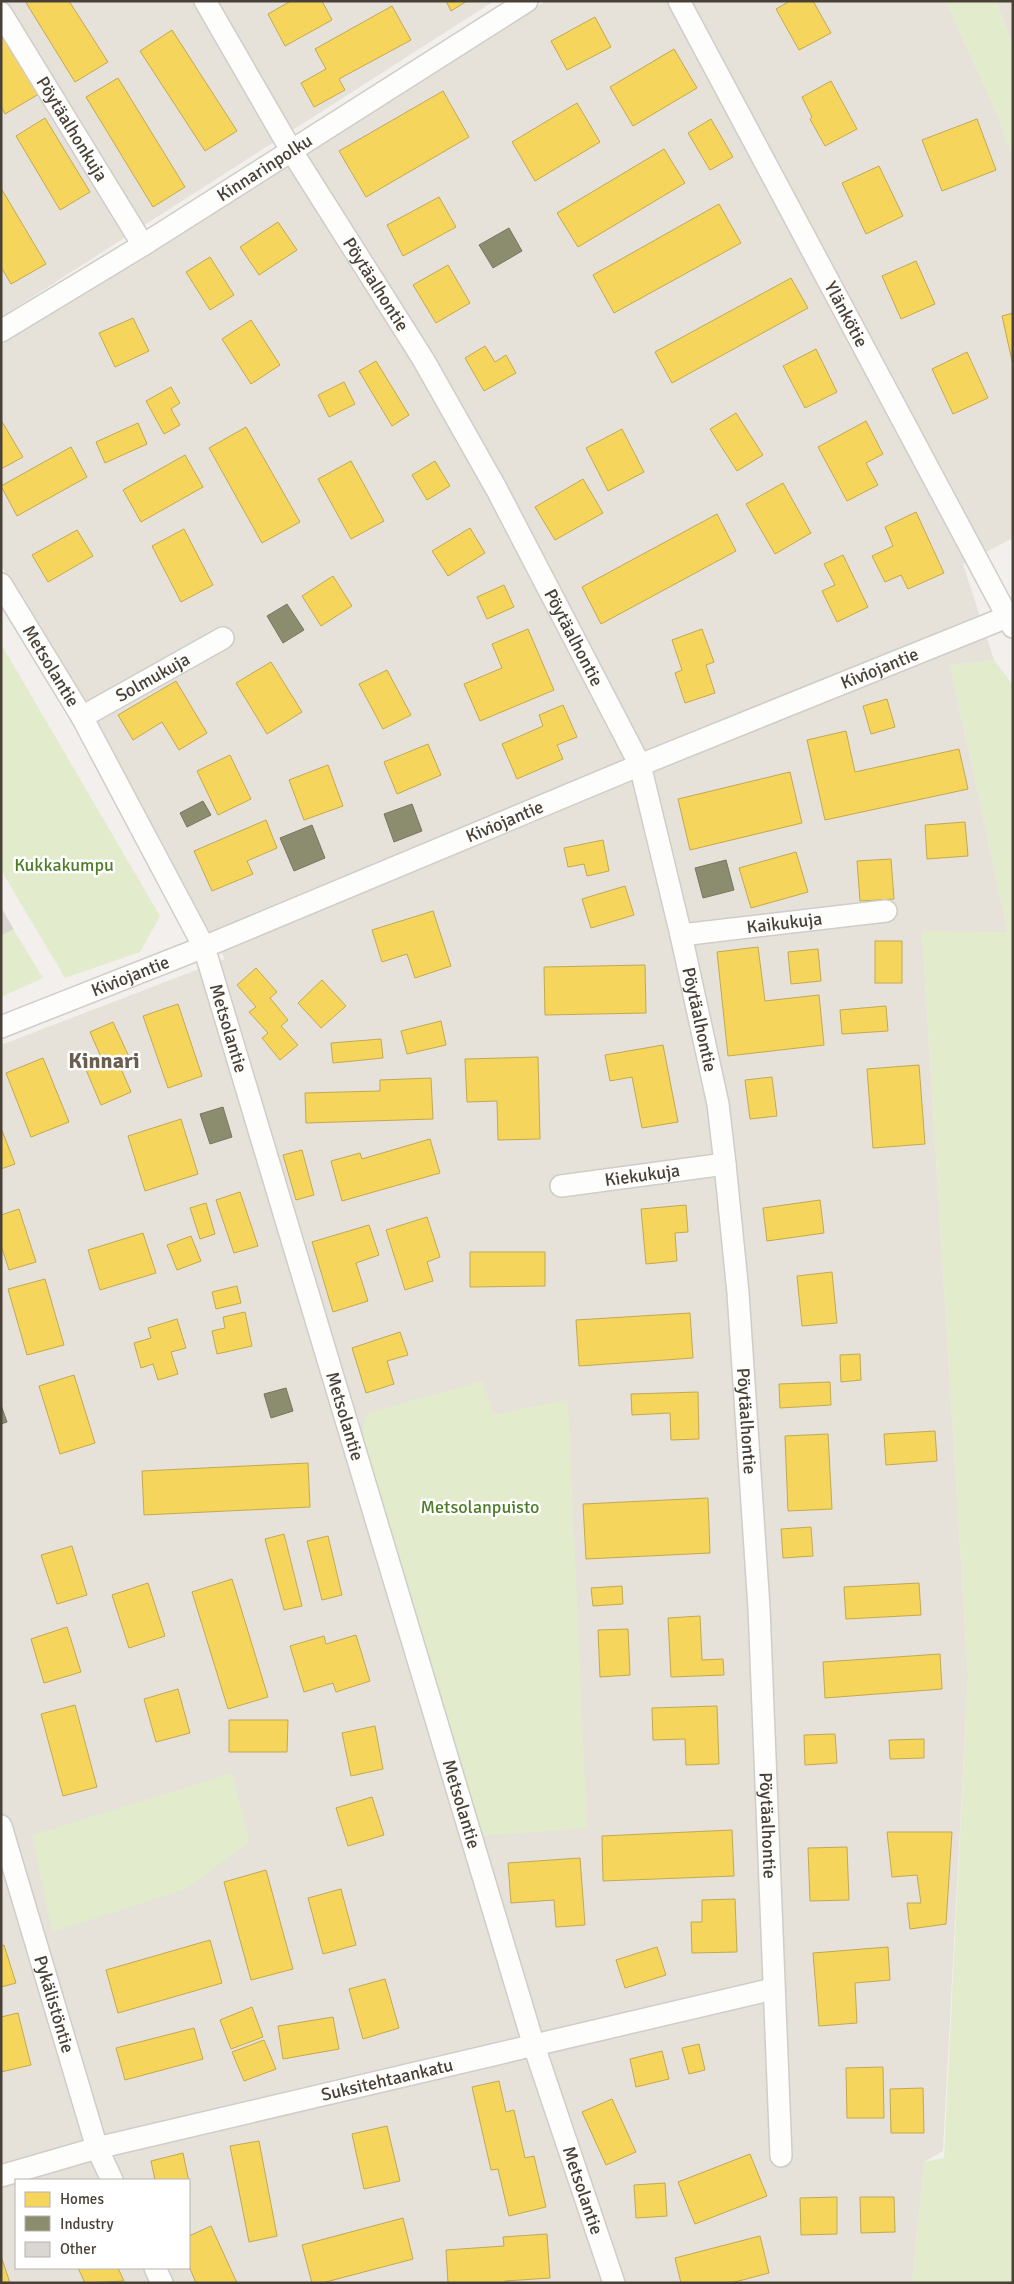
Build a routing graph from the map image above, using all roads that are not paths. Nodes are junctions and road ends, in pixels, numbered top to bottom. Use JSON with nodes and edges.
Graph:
{"nodes":[{"id":1,"x":205,"y":1,"type":"edge"},
{"id":2,"x":527,"y":1,"type":"edge"},
{"id":3,"x":679,"y":1,"type":"edge"},
{"id":4,"x":1,"y":13,"type":"edge"},
{"id":5,"x":291,"y":150,"type":"junction"},
{"id":6,"x":144,"y":245,"type":"junction"},
{"id":7,"x":1,"y":331,"type":"edge"},
{"id":8,"x":1,"y":584,"type":"edge"},
{"id":9,"x":1010,"y":622,"type":"edge"},
{"id":10,"x":224,"y":638,"type":"dead end"},
{"id":11,"x":82,"y":717,"type":"junction"},
{"id":12,"x":640,"y":765,"type":"junction"},
{"id":13,"x":886,"y":911,"type":"dead end"},
{"id":14,"x":681,"y":935,"type":"junction"},
{"id":15,"x":204,"y":947,"type":"junction"},
{"id":16,"x":1,"y":1027,"type":"edge"},
{"id":17,"x":725,"y":1164,"type":"junction"},
{"id":18,"x":560,"y":1186,"type":"dead end"},
{"id":19,"x":1,"y":1826,"type":"edge"},
{"id":20,"x":773,"y":1989,"type":"junction"},
{"id":21,"x":534,"y":2046,"type":"junction"},
{"id":22,"x":97,"y":2148,"type":"junction"},
{"id":23,"x":781,"y":2156,"type":"dead end"},
{"id":24,"x":1,"y":2176,"type":"edge"},
{"id":25,"x":112,"y":2179,"type":"edge"},
{"id":26,"x":155,"y":2269,"type":"edge"},
{"id":27,"x":162,"y":2283,"type":"edge"},
{"id":28,"x":614,"y":2283,"type":"edge"}],
"edges":[{"from":1,"to":5,"type":"street","name":"Pöytäalhontie"},
{"from":2,"to":5,"type":"street","name":"Kinnarinpolku"},
{"from":3,"to":9,"type":"street","name":"Ylänkötie"},
{"from":4,"to":6,"type":"street","name":"Pöytäalhonkuja"},
{"from":5,"to":6,"type":"street","name":"Kinnarinpolku"},
{"from":5,"to":12,"type":"street","name":"Pöytäalhontie"},
{"from":6,"to":7,"type":"street","name":"Kinnarinpolku"},
{"from":8,"to":11,"type":"street","name":"Metsolantie"},
{"from":9,"to":12,"type":"street","name":"Kiviojantie"},
{"from":10,"to":11,"type":"street","name":"Solmukuja"},
{"from":11,"to":15,"type":"street","name":"Metsolantie"},
{"from":12,"to":14,"type":"street","name":"Pöytäalhontie"},
{"from":12,"to":15,"type":"street","name":"Kiviojantie"},
{"from":13,"to":14,"type":"street","name":"Kaikukuja"},
{"from":14,"to":17,"type":"street","name":"Pöytäalhontie"},
{"from":15,"to":16,"type":"street","name":"Kiviojantie"},
{"from":15,"to":21,"type":"street","name":"Metsolantie"},
{"from":17,"to":18,"type":"street","name":"Kiekukuja"},
{"from":17,"to":20,"type":"street","name":"Pöytäalhontie"},
{"from":19,"to":22,"type":"street","name":"Pykälistöntie"},
{"from":20,"to":21,"type":"street","name":"Suksitehtaankatu"},
{"from":20,"to":23,"type":"street","name":"Pöytäalhontie"},
{"from":21,"to":22,"type":"street","name":"Suksitehtaankatu"},
{"from":21,"to":28,"type":"street","name":"Metsolantie"},
{"from":22,"to":24,"type":"street","name":"Suksitehtaankatu"},
{"from":22,"to":25,"type":"street","name":"Pykälistöntie"},
{"from":26,"to":27,"type":"street"}]}
